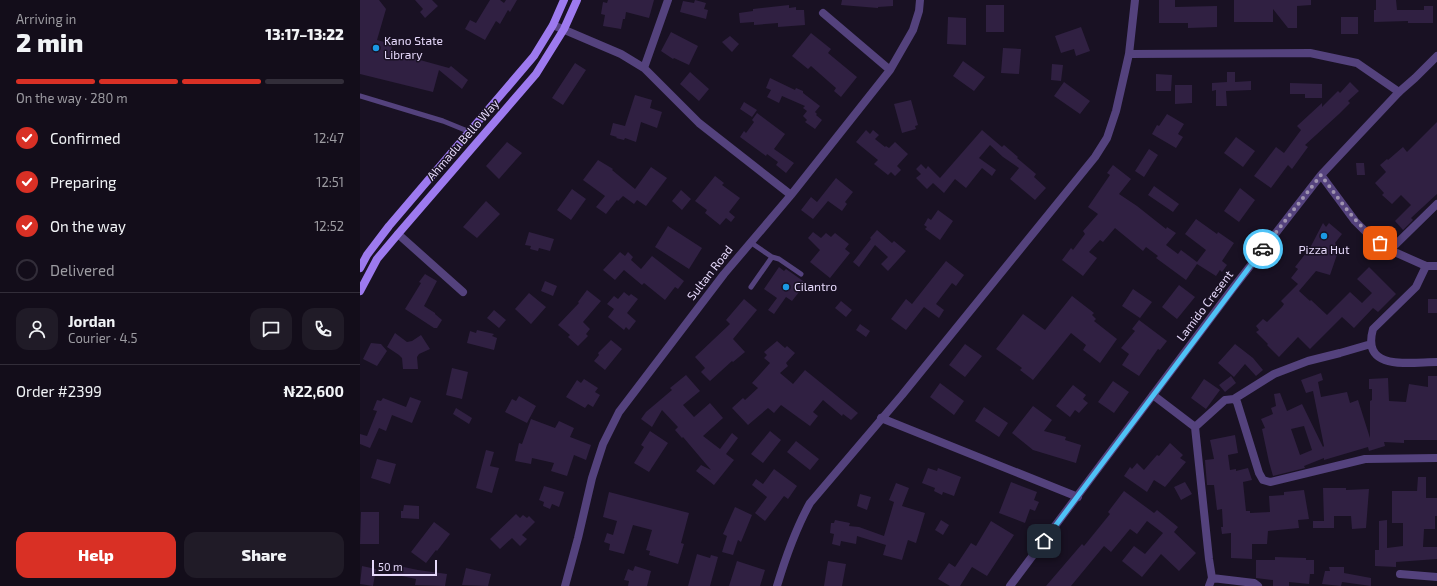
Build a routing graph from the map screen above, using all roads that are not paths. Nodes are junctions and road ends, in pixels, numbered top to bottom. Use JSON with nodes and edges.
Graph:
{"nodes":[{"id":1,"x":564,"y":0,"type":"edge"},
{"id":2,"x":577,"y":0,"type":"edge"},
{"id":3,"x":668,"y":0,"type":"edge"},
{"id":4,"x":920,"y":0,"type":"edge"},
{"id":5,"x":1135,"y":0,"type":"edge"},
{"id":6,"x":822,"y":13,"type":"dead end"},
{"id":7,"x":553,"y":24,"type":"junction"},
{"id":8,"x":564,"y":29,"type":"junction"},
{"id":9,"x":1128,"y":54,"type":"junction"},
{"id":10,"x":1437,"y":56,"type":"edge"},
{"id":11,"x":644,"y":68,"type":"junction"},
{"id":12,"x":890,"y":70,"type":"junction"},
{"id":13,"x":1399,"y":92,"type":"junction"},
{"id":14,"x":360,"y":96,"type":"edge"},
{"id":15,"x":470,"y":132,"type":"junction"},
{"id":16,"x":1321,"y":175,"type":"junction"},
{"id":17,"x":791,"y":195,"type":"junction"},
{"id":18,"x":1437,"y":204,"type":"edge"},
{"id":19,"x":398,"y":234,"type":"junction"},
{"id":20,"x":750,"y":242,"type":"junction"},
{"id":21,"x":1390,"y":250,"type":"junction"},
{"id":22,"x":772,"y":257,"type":"junction"},
{"id":23,"x":1426,"y":266,"type":"junction"},
{"id":24,"x":1437,"y":266,"type":"edge"},
{"id":25,"x":360,"y":268,"type":"edge"},
{"id":26,"x":801,"y":274,"type":"dead end"},
{"id":27,"x":751,"y":287,"type":"dead end"},
{"id":28,"x":360,"y":291,"type":"edge"},
{"id":29,"x":463,"y":292,"type":"dead end"},
{"id":30,"x":1371,"y":344,"type":"junction"},
{"id":31,"x":1437,"y":362,"type":"edge"},
{"id":32,"x":1153,"y":395,"type":"junction"},
{"id":33,"x":1234,"y":399,"type":"junction"},
{"id":34,"x":881,"y":418,"type":"junction"},
{"id":35,"x":1195,"y":427,"type":"junction"},
{"id":36,"x":1437,"y":458,"type":"edge"},
{"id":37,"x":1078,"y":497,"type":"junction"},
{"id":38,"x":1400,"y":574,"type":"dead end"},
{"id":39,"x":1437,"y":577,"type":"edge"},
{"id":40,"x":1211,"y":582,"type":"edge"},
{"id":41,"x":565,"y":586,"type":"edge"},
{"id":42,"x":776,"y":586,"type":"edge"},
{"id":43,"x":1010,"y":586,"type":"edge"},
{"id":44,"x":1258,"y":586,"type":"edge"}],
"edges":[{"from":1,"to":7,"type":"main road","name":"Ahmadu Bello Way"},
{"from":2,"to":8,"type":"main road","name":"Ahmadu Bello Way"},
{"from":3,"to":11,"type":"street"},
{"from":4,"to":12,"type":"street","name":"Sultan Road"},
{"from":5,"to":9,"type":"street"},
{"from":6,"to":12,"type":"street"},
{"from":7,"to":8,"type":"street"},
{"from":7,"to":15,"type":"main road","name":"Ahmadu Bello Way"},
{"from":8,"to":11,"type":"street"},
{"from":8,"to":19,"type":"main road","name":"Ahmadu Bello Way"},
{"from":9,"to":13,"type":"street"},
{"from":9,"to":34,"type":"street"},
{"from":10,"to":13,"type":"street","name":"Lamido Cresent"},
{"from":11,"to":17,"type":"street"},
{"from":12,"to":17,"type":"street","name":"Sultan Road"},
{"from":13,"to":16,"type":"street","name":"Lamido Cresent"},
{"from":14,"to":15,"type":"lane"},
{"from":15,"to":25,"type":"main road","name":"Ahmadu Bello Way"},
{"from":16,"to":21,"type":"street"},
{"from":16,"to":32,"type":"street","name":"Lamido Cresent"},
{"from":17,"to":20,"type":"street","name":"Sultan Road"},
{"from":18,"to":21,"type":"street"},
{"from":19,"to":28,"type":"main road","name":"Ahmadu Bello Way"},
{"from":19,"to":29,"type":"street"},
{"from":20,"to":22,"type":"lane"},
{"from":20,"to":41,"type":"street","name":"Sultan Road"},
{"from":21,"to":23,"type":"street"},
{"from":22,"to":26,"type":"lane"},
{"from":22,"to":27,"type":"lane"},
{"from":23,"to":24,"type":"street"},
{"from":23,"to":30,"type":"street"},
{"from":30,"to":31,"type":"street"},
{"from":30,"to":33,"type":"street"},
{"from":32,"to":35,"type":"street"},
{"from":32,"to":37,"type":"street","name":"Lamido Cresent"},
{"from":33,"to":35,"type":"street"},
{"from":33,"to":36,"type":"street"},
{"from":34,"to":37,"type":"street"},
{"from":34,"to":42,"type":"street"},
{"from":35,"to":40,"type":"street"},
{"from":37,"to":43,"type":"street","name":"Lamido Cresent"},
{"from":38,"to":39,"type":"street"},
{"from":40,"to":44,"type":"street"}]}
